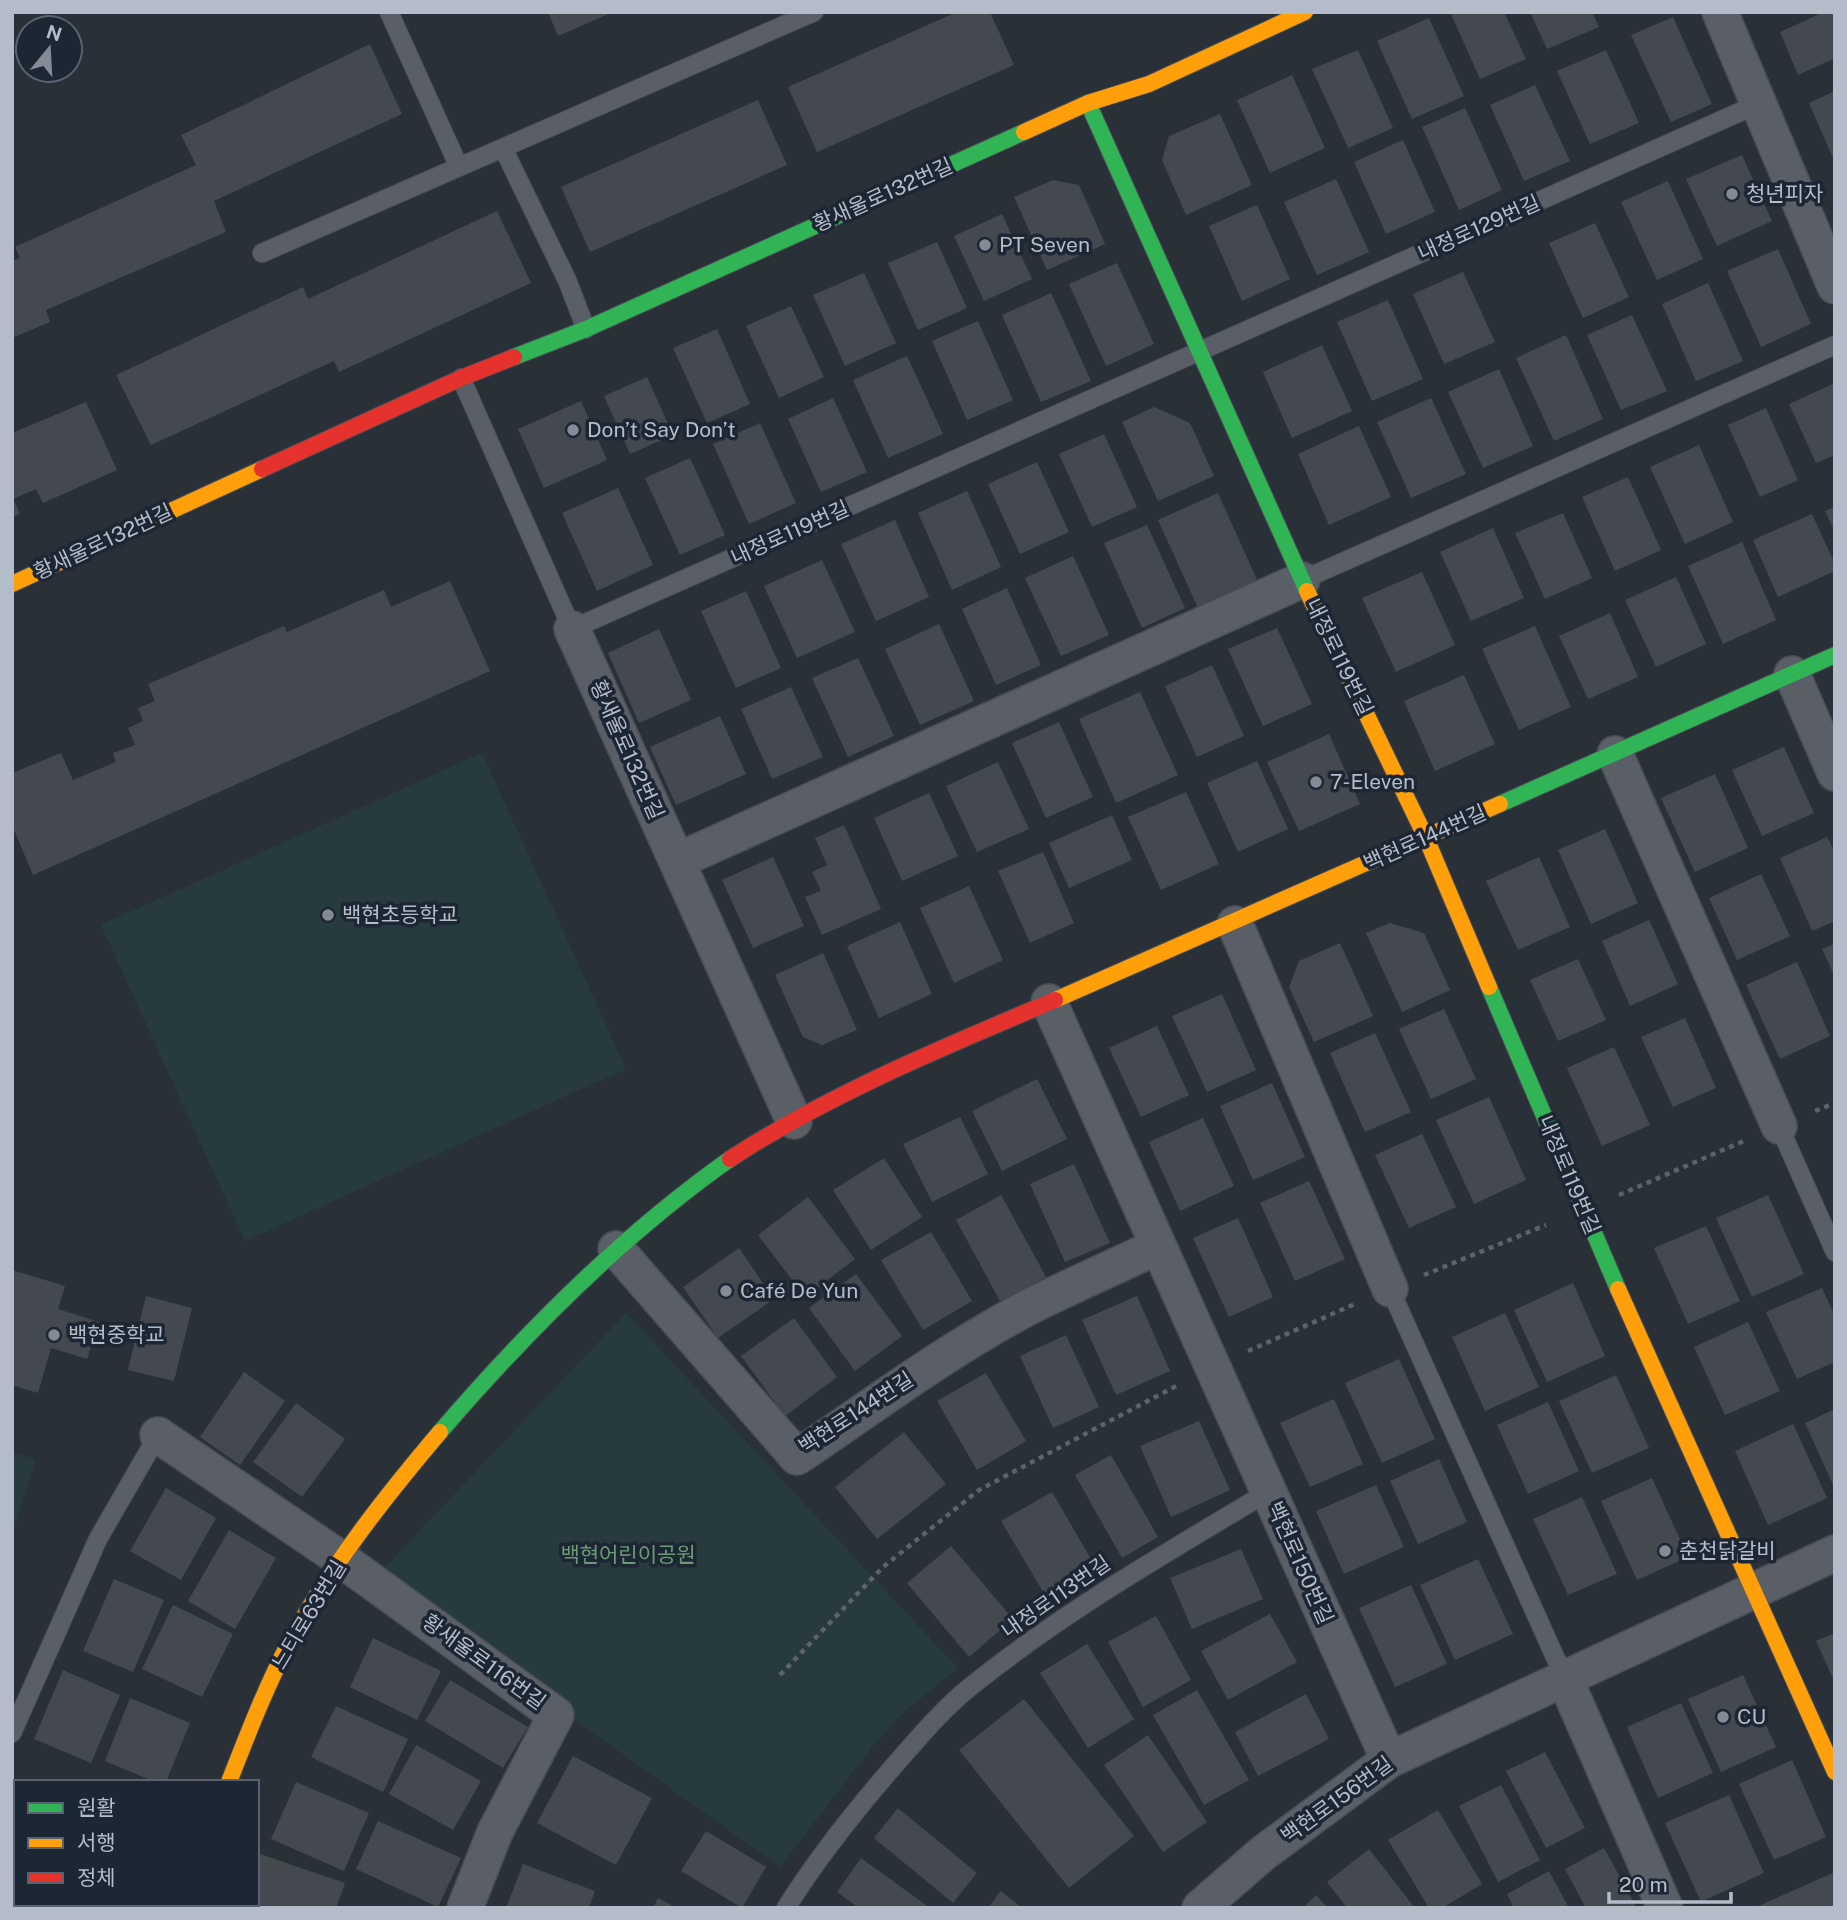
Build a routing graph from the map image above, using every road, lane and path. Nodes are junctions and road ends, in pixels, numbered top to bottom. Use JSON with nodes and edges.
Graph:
{"nodes":[{"id":1,"x":389,"y":12,"type":"edge"},
{"id":2,"x":814,"y":12,"type":"edge"},
{"id":3,"x":1305,"y":12,"type":"edge"},
{"id":4,"x":1720,"y":12,"type":"edge"},
{"id":5,"x":1088,"y":103,"type":"junction"},
{"id":6,"x":1758,"y":104,"type":"junction"},
{"id":7,"x":503,"y":148,"type":"junction"},
{"id":8,"x":459,"y":167,"type":"junction"},
{"id":9,"x":262,"y":253,"type":"dead end"},
{"id":10,"x":1835,"y":286,"type":"edge"},
{"id":11,"x":586,"y":329,"type":"junction"},
{"id":12,"x":1835,"y":345,"type":"edge"},
{"id":13,"x":1200,"y":352,"type":"junction"},
{"id":14,"x":461,"y":378,"type":"junction"},
{"id":15,"x":1301,"y":580,"type":"junction"},
{"id":16,"x":12,"y":584,"type":"edge"},
{"id":17,"x":572,"y":629,"type":"junction"},
{"id":18,"x":1835,"y":655,"type":"edge"},
{"id":19,"x":1791,"y":674,"type":"junction"},
{"id":20,"x":1615,"y":754,"type":"junction"},
{"id":21,"x":1835,"y":772,"type":"edge"},
{"id":22,"x":1426,"y":838,"type":"junction"},
{"id":23,"x":677,"y":861,"type":"junction"},
{"id":24,"x":1235,"y":923,"type":"junction"},
{"id":25,"x":1049,"y":1002,"type":"junction"},
{"id":26,"x":1835,"y":1102,"type":"edge"},
{"id":27,"x":794,"y":1121,"type":"junction"},
{"id":28,"x":1779,"y":1126,"type":"junction"},
{"id":29,"x":1583,"y":1210,"type":"junction"},
{"id":30,"x":1158,"y":1246,"type":"junction"},
{"id":31,"x":616,"y":1249,"type":"junction"},
{"id":32,"x":1835,"y":1252,"type":"edge"},
{"id":33,"x":1390,"y":1289,"type":"junction"},
{"id":34,"x":1213,"y":1367,"type":"junction"},
{"id":35,"x":158,"y":1435,"type":"joint"},
{"id":36,"x":414,"y":1462,"type":"joint"},
{"id":37,"x":1268,"y":1492,"type":"junction"},
{"id":38,"x":1835,"y":1553,"type":"edge"},
{"id":39,"x":341,"y":1559,"type":"junction"},
{"id":40,"x":1754,"y":1589,"type":"junction"},
{"id":41,"x":780,"y":1675,"type":"dead end"},
{"id":42,"x":1564,"y":1677,"type":"junction"},
{"id":43,"x":12,"y":1733,"type":"edge"},
{"id":44,"x":1389,"y":1760,"type":"junction"},
{"id":45,"x":1835,"y":1772,"type":"edge"},
{"id":46,"x":230,"y":1780,"type":"edge"},
{"id":47,"x":465,"y":1908,"type":"edge"},
{"id":48,"x":786,"y":1908,"type":"edge"},
{"id":49,"x":1200,"y":1908,"type":"edge"},
{"id":50,"x":1665,"y":1908,"type":"edge"}],
"edges":[{"from":1,"to":8,"type":"lane"},
{"from":2,"to":7,"type":"lane"},
{"from":3,"to":5,"type":"street","name":"황새울로132번길"},
{"from":4,"to":6,"type":"street"},
{"from":5,"to":11,"type":"street","name":"황새울로132번길"},
{"from":5,"to":13,"type":"street","name":"내정로119번길"},
{"from":6,"to":10,"type":"street"},
{"from":6,"to":13,"type":"lane","name":"내정로129번길"},
{"from":7,"to":8,"type":"lane"},
{"from":7,"to":11,"type":"lane"},
{"from":8,"to":9,"type":"lane"},
{"from":11,"to":14,"type":"street","name":"황새울로132번길"},
{"from":12,"to":15,"type":"lane"},
{"from":13,"to":15,"type":"street","name":"내정로119번길"},
{"from":13,"to":17,"type":"lane","name":"내정로119번길"},
{"from":14,"to":16,"type":"street","name":"황새울로132번길"},
{"from":14,"to":17,"type":"lane","name":"황새울로132번길"},
{"from":15,"to":22,"type":"street","name":"내정로119번길"},
{"from":15,"to":23,"type":"street","name":"내정로119번길"},
{"from":17,"to":23,"type":"street","name":"황새울로132번길"},
{"from":18,"to":19,"type":"street","name":"백현로144번길"},
{"from":19,"to":20,"type":"street","name":"백현로144번길"},
{"from":19,"to":21,"type":"street"},
{"from":20,"to":22,"type":"street","name":"백현로144번길"},
{"from":20,"to":28,"type":"street"},
{"from":22,"to":24,"type":"street","name":"백현로144번길"},
{"from":22,"to":29,"type":"street","name":"내정로119번길"},
{"from":23,"to":27,"type":"street","name":"황새울로132번길"},
{"from":24,"to":25,"type":"street","name":"백현로144번길"},
{"from":24,"to":33,"type":"street"},
{"from":25,"to":27,"type":"street","name":"백현로144번길"},
{"from":25,"to":30,"type":"street"},
{"from":26,"to":28,"type":"path"},
{"from":27,"to":31,"type":"street","name":"백현로144번길"},
{"from":28,"to":29,"type":"path"},
{"from":28,"to":32,"type":"lane"},
{"from":29,"to":33,"type":"path"},
{"from":29,"to":40,"type":"street","name":"내정로119번길"},
{"from":30,"to":31,"type":"street","name":"백현로144번길"},
{"from":30,"to":34,"type":"street"},
{"from":31,"to":36,"type":"street","name":"백현로144번길"},
{"from":33,"to":34,"type":"path"},
{"from":33,"to":42,"type":"lane"},
{"from":34,"to":37,"type":"street","name":"백현로150번길"},
{"from":34,"to":41,"type":"path"},
{"from":35,"to":39,"type":"street"},
{"from":35,"to":43,"type":"lane"},
{"from":36,"to":39,"type":"street","name":"느티로63번길"},
{"from":37,"to":44,"type":"street","name":"백현로150번길"},
{"from":37,"to":48,"type":"lane","name":"내정로113번길"},
{"from":38,"to":40,"type":"street","name":"백현로156번길"},
{"from":39,"to":46,"type":"street","name":"느티로63번길"},
{"from":39,"to":47,"type":"street","name":"황새울로116번길"},
{"from":40,"to":42,"type":"street","name":"백현로156번길"},
{"from":40,"to":45,"type":"street","name":"내정로119번길"},
{"from":42,"to":44,"type":"street","name":"백현로156번길"},
{"from":42,"to":50,"type":"street"},
{"from":44,"to":49,"type":"street","name":"백현로156번길"}]}
